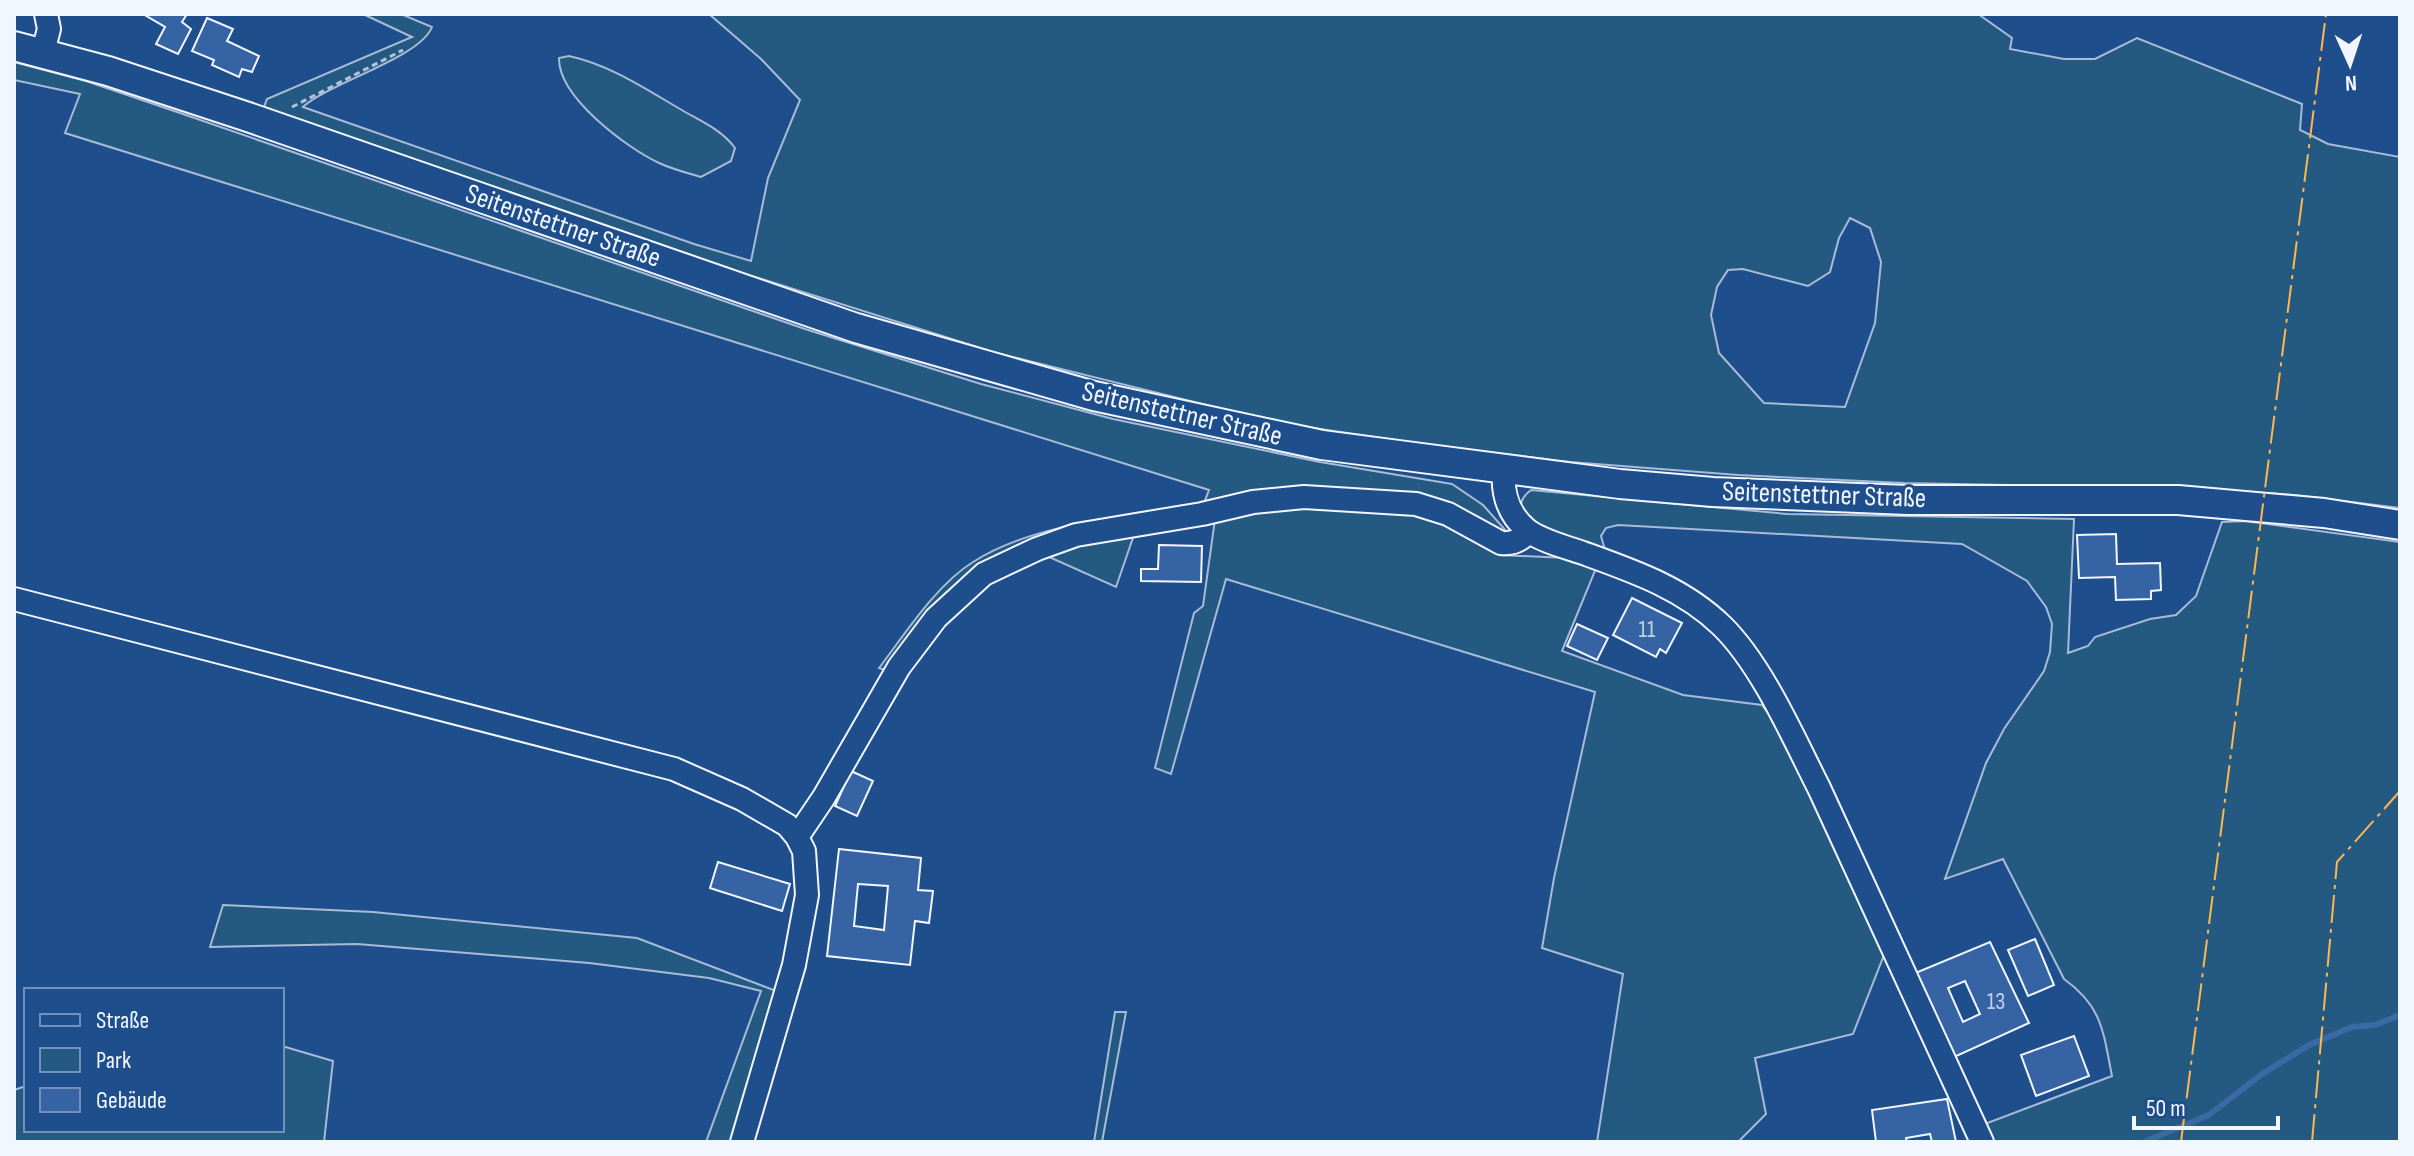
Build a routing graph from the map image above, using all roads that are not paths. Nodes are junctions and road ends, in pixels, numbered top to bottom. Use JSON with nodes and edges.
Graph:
{"nodes":[{"id":1,"x":46,"y":14,"type":"edge"},
{"id":2,"x":14,"y":46,"type":"edge"},
{"id":3,"x":43,"y":52,"type":"junction"},
{"id":4,"x":1504,"y":470,"type":"junction"},
{"id":5,"x":2400,"y":525,"type":"edge"},
{"id":6,"x":1529,"y":532,"type":"junction"},
{"id":7,"x":14,"y":599,"type":"edge"},
{"id":8,"x":797,"y":837,"type":"junction"},
{"id":9,"x":742,"y":1142,"type":"edge"},
{"id":10,"x":1982,"y":1142,"type":"edge"}],
"edges":[{"from":1,"to":3,"type":"street"},
{"from":2,"to":3,"type":"main road","name":"Seitenstettner Straße"},
{"from":3,"to":4,"type":"main road","name":"Seitenstettner Straße"},
{"from":4,"to":5,"type":"main road","name":"Seitenstettner Straße"},
{"from":4,"to":6,"type":"street"},
{"from":6,"to":8,"type":"street"},
{"from":6,"to":10,"type":"street"},
{"from":7,"to":8,"type":"street"},
{"from":8,"to":9,"type":"street"}]}
